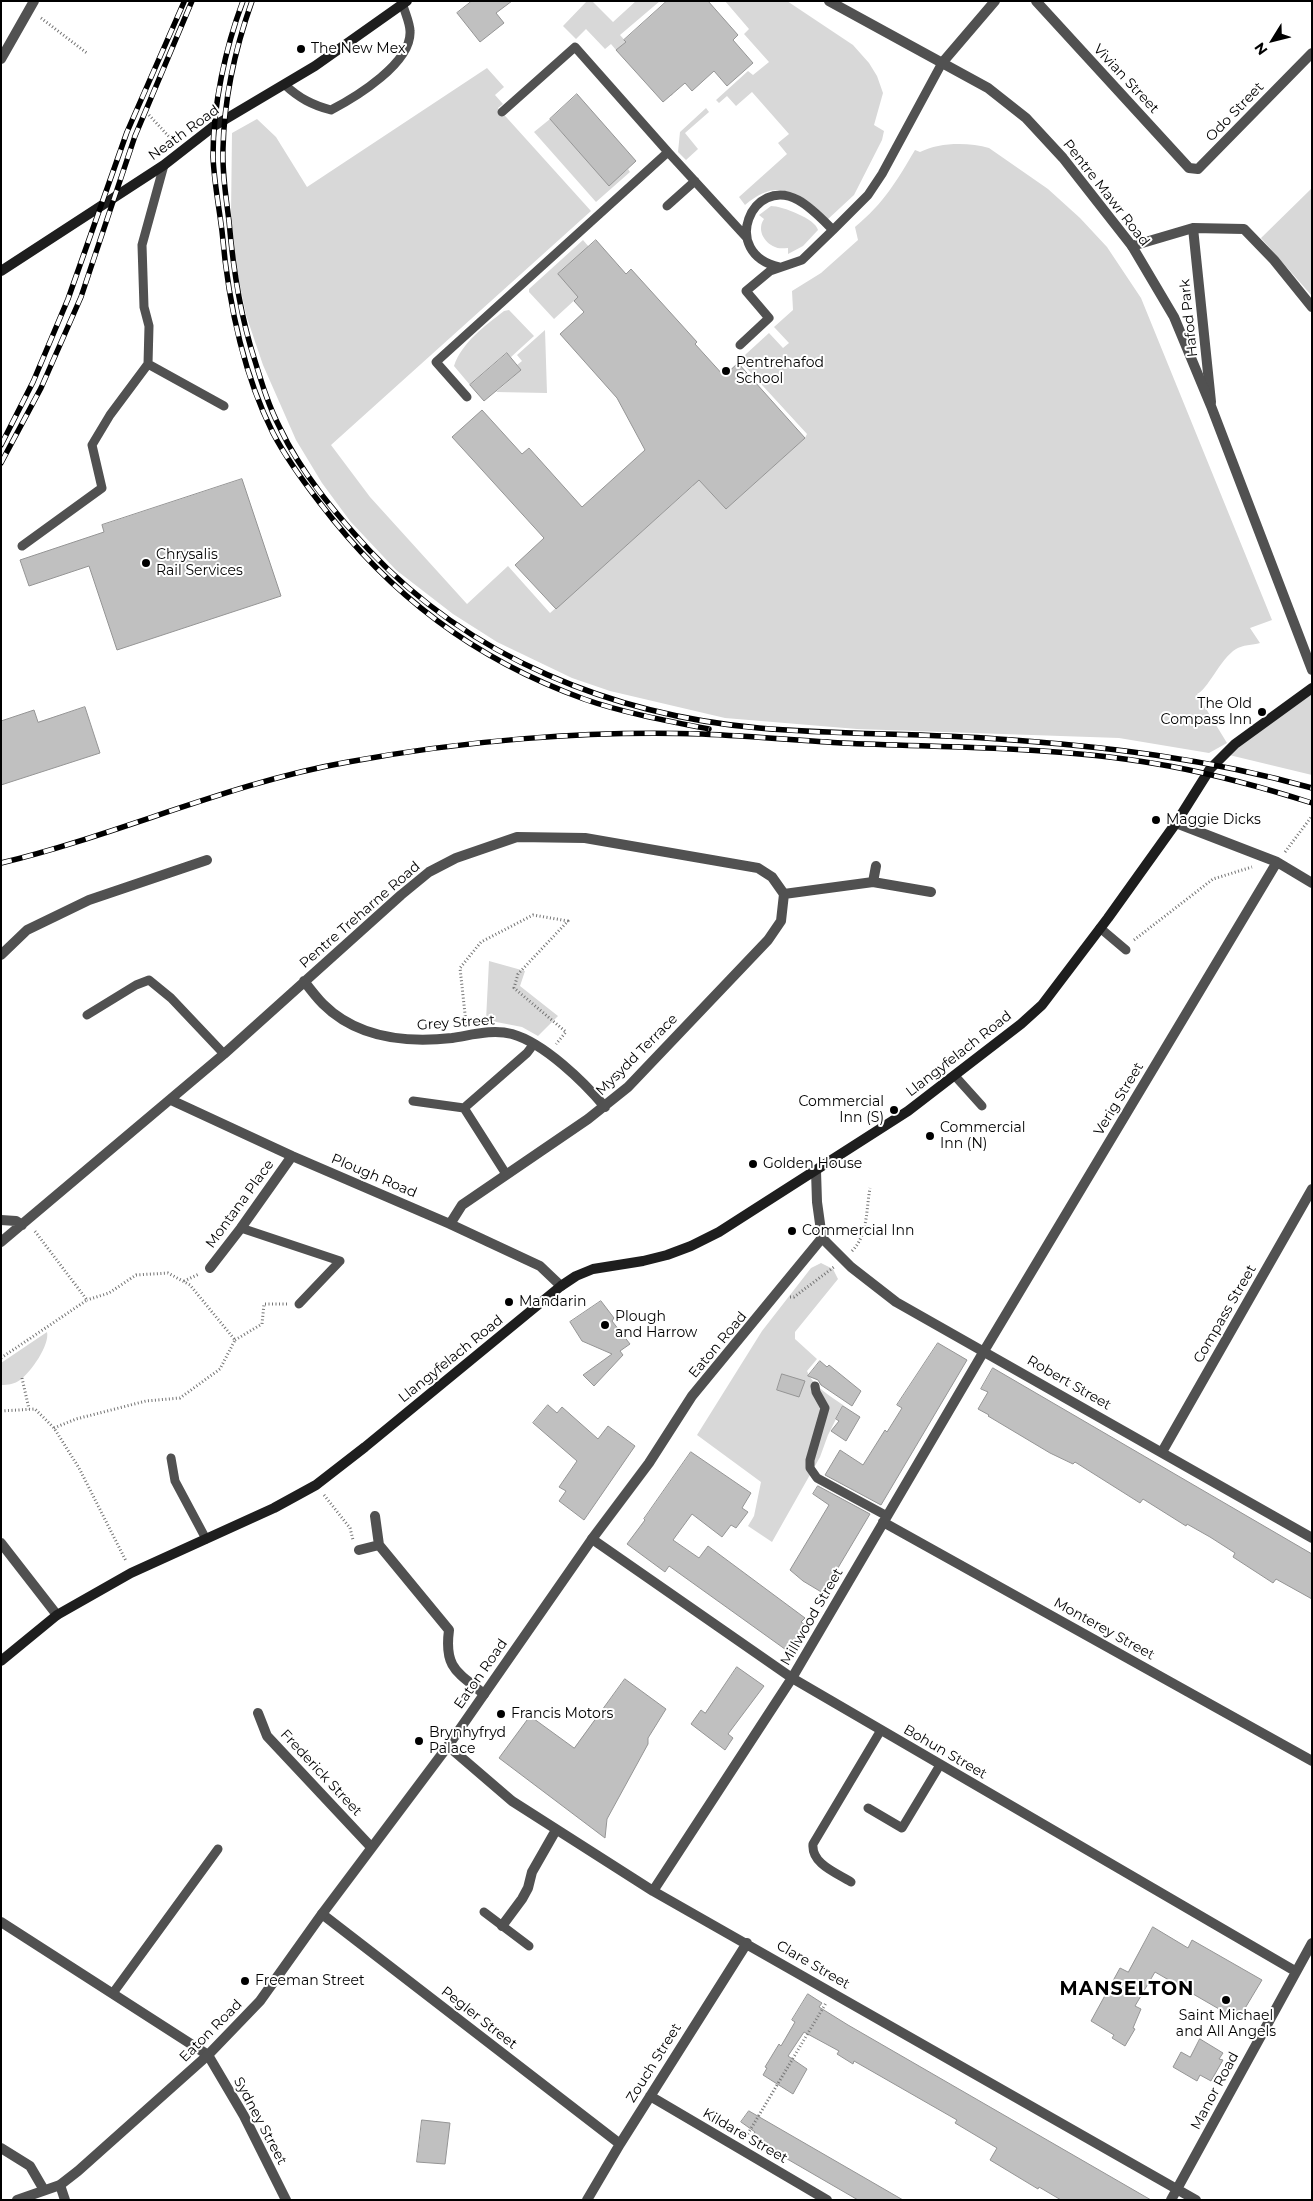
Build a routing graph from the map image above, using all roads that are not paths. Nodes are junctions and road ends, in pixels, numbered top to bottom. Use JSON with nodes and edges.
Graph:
{"nodes":[{"id":1,"x":34,"y":1,"type":"edge"},
{"id":2,"x":829,"y":1,"type":"edge"},
{"id":3,"x":995,"y":1,"type":"edge"},
{"id":4,"x":1036,"y":1,"type":"edge"},
{"id":5,"x":405,"y":3,"type":"edge"},
{"id":6,"x":1312,"y":53,"type":"edge"},
{"id":7,"x":1,"y":59,"type":"edge"},
{"id":8,"x":942,"y":63,"type":"junction"},
{"id":9,"x":285,"y":85,"type":"junction"},
{"id":10,"x":502,"y":112,"type":"dead end"},
{"id":11,"x":668,"y":152,"type":"junction"},
{"id":12,"x":164,"y":165,"type":"junction"},
{"id":13,"x":1198,"y":169,"type":"joint"},
{"id":14,"x":695,"y":181,"type":"junction"},
{"id":15,"x":668,"y":206,"type":"dead end"},
{"id":16,"x":1193,"y":228,"type":"junction"},
{"id":17,"x":833,"y":230,"type":"junction"},
{"id":18,"x":746,"y":238,"type":"junction"},
{"id":19,"x":1132,"y":246,"type":"junction"},
{"id":20,"x":779,"y":267,"type":"junction"},
{"id":21,"x":1,"y":271,"type":"edge"},
{"id":22,"x":1312,"y":307,"type":"edge"},
{"id":23,"x":740,"y":345,"type":"dead end"},
{"id":24,"x":148,"y":364,"type":"junction"},
{"id":25,"x":467,"y":396,"type":"dead end"},
{"id":26,"x":224,"y":406,"type":"dead end"},
{"id":27,"x":1212,"y":406,"type":"junction"},
{"id":28,"x":22,"y":546,"type":"dead end"},
{"id":29,"x":1312,"y":670,"type":"edge"},
{"id":30,"x":1312,"y":688,"type":"edge"},
{"id":31,"x":1176,"y":823,"type":"junction"},
{"id":32,"x":207,"y":860,"type":"dead end"},
{"id":33,"x":1277,"y":862,"type":"junction"},
{"id":34,"x":876,"y":866,"type":"dead end"},
{"id":35,"x":873,"y":882,"type":"junction"},
{"id":36,"x":1312,"y":882,"type":"edge"},
{"id":37,"x":931,"y":892,"type":"dead end"},
{"id":38,"x":784,"y":894,"type":"junction"},
{"id":39,"x":1100,"y":928,"type":"junction"},
{"id":40,"x":1128,"y":946,"type":"road end"},
{"id":41,"x":1,"y":955,"type":"edge"},
{"id":42,"x":304,"y":981,"type":"junction"},
{"id":43,"x":87,"y":1015,"type":"dead end"},
{"id":44,"x":533,"y":1044,"type":"junction"},
{"id":45,"x":224,"y":1054,"type":"junction"},
{"id":46,"x":955,"y":1076,"type":"junction"},
{"id":47,"x":171,"y":1100,"type":"junction"},
{"id":48,"x":413,"y":1100,"type":"dead end"},
{"id":49,"x":982,"y":1106,"type":"dead end"},
{"id":50,"x":605,"y":1107,"type":"junction"},
{"id":51,"x":464,"y":1108,"type":"junction"},
{"id":52,"x":292,"y":1156,"type":"junction"},
{"id":53,"x":816,"y":1171,"type":"junction"},
{"id":54,"x":506,"y":1174,"type":"junction"},
{"id":55,"x":1312,"y":1189,"type":"edge"},
{"id":56,"x":1,"y":1220,"type":"edge"},
{"id":57,"x":25,"y":1223,"type":"junction"},
{"id":58,"x":450,"y":1224,"type":"junction"},
{"id":59,"x":241,"y":1228,"type":"junction"},
{"id":60,"x":822,"y":1238,"type":"junction"},
{"id":61,"x":1,"y":1242,"type":"edge"},
{"id":62,"x":210,"y":1268,"type":"dead end"},
{"id":63,"x":560,"y":1286,"type":"junction"},
{"id":64,"x":299,"y":1304,"type":"road end"},
{"id":65,"x":984,"y":1350,"type":"junction"},
{"id":66,"x":815,"y":1386,"type":"dead end"},
{"id":67,"x":1162,"y":1452,"type":"junction"},
{"id":68,"x":171,"y":1458,"type":"dead end"},
{"id":69,"x":376,"y":1516,"type":"dead end"},
{"id":70,"x":885,"y":1519,"type":"junction"},
{"id":71,"x":1312,"y":1538,"type":"edge"},
{"id":72,"x":206,"y":1539,"type":"junction"},
{"id":73,"x":592,"y":1539,"type":"junction"},
{"id":74,"x":1,"y":1543,"type":"edge"},
{"id":75,"x":379,"y":1545,"type":"junction"},
{"id":76,"x":359,"y":1550,"type":"road end"},
{"id":77,"x":58,"y":1615,"type":"junction"},
{"id":78,"x":1,"y":1660,"type":"edge"},
{"id":79,"x":792,"y":1678,"type":"junction"},
{"id":80,"x":484,"y":1694,"type":"junction"},
{"id":81,"x":258,"y":1713,"type":"dead end"},
{"id":82,"x":882,"y":1730,"type":"junction"},
{"id":83,"x":448,"y":1746,"type":"junction"},
{"id":84,"x":1312,"y":1761,"type":"edge"},
{"id":85,"x":940,"y":1765,"type":"junction"},
{"id":86,"x":868,"y":1808,"type":"dead end"},
{"id":87,"x":556,"y":1830,"type":"junction"},
{"id":88,"x":371,"y":1847,"type":"junction"},
{"id":89,"x":218,"y":1849,"type":"dead end"},
{"id":90,"x":851,"y":1882,"type":"dead end"},
{"id":91,"x":653,"y":1891,"type":"junction"},
{"id":92,"x":484,"y":1912,"type":"dead end"},
{"id":93,"x":322,"y":1914,"type":"junction"},
{"id":94,"x":1,"y":1922,"type":"edge"},
{"id":95,"x":502,"y":1926,"type":"junction"},
{"id":96,"x":747,"y":1943,"type":"junction"},
{"id":97,"x":1312,"y":1943,"type":"edge"},
{"id":98,"x":529,"y":1946,"type":"dead end"},
{"id":99,"x":1295,"y":1971,"type":"junction"},
{"id":100,"x":113,"y":1993,"type":"junction"},
{"id":101,"x":208,"y":2056,"type":"junction"},
{"id":102,"x":650,"y":2096,"type":"junction"},
{"id":103,"x":620,"y":2144,"type":"junction"},
{"id":104,"x":1,"y":2148,"type":"edge"},
{"id":105,"x":60,"y":2184,"type":"junction"},
{"id":106,"x":1177,"y":2189,"type":"junction"},
{"id":107,"x":44,"y":2190,"type":"junction"},
{"id":108,"x":17,"y":2200,"type":"edge"},
{"id":109,"x":65,"y":2200,"type":"edge"},
{"id":110,"x":286,"y":2200,"type":"edge"},
{"id":111,"x":587,"y":2200,"type":"edge"},
{"id":112,"x":827,"y":2200,"type":"edge"},
{"id":113,"x":1171,"y":2200,"type":"edge"},
{"id":114,"x":1196,"y":2200,"type":"edge"}],
"edges":[{"from":1,"to":7,"type":"street"},
{"from":2,"to":8,"type":"street","name":"Pentre Mawr Road"},
{"from":3,"to":8,"type":"street"},
{"from":4,"to":13,"type":"street","name":"Vivian Street"},
{"from":5,"to":9,"type":"main road","name":"Neath Road"},
{"from":5,"to":9,"type":"lane"},
{"from":6,"to":13,"type":"street","name":"Odo Street"},
{"from":8,"to":17,"type":"lane"},
{"from":8,"to":19,"type":"street","name":"Pentre Mawr Road"},
{"from":9,"to":12,"type":"main road","name":"Neath Road"},
{"from":10,"to":11,"type":"lane"},
{"from":11,"to":14,"type":"lane"},
{"from":11,"to":25,"type":"lane"},
{"from":12,"to":21,"type":"main road","name":"Neath Road"},
{"from":12,"to":24,"type":"lane"},
{"from":14,"to":15,"type":"lane"},
{"from":14,"to":18,"type":"lane"},
{"from":16,"to":19,"type":"street"},
{"from":16,"to":22,"type":"street"},
{"from":16,"to":27,"type":"street","name":"Hafod Park"},
{"from":17,"to":18,"type":"lane"},
{"from":17,"to":20,"type":"lane"},
{"from":18,"to":20,"type":"lane"},
{"from":19,"to":27,"type":"street","name":"Pentre Mawr Road"},
{"from":20,"to":23,"type":"lane"},
{"from":24,"to":26,"type":"lane"},
{"from":24,"to":28,"type":"lane"},
{"from":27,"to":29,"type":"street","name":"Pentre Mawr Road"},
{"from":30,"to":31,"type":"main road","name":"Llangyfelach Road"},
{"from":31,"to":33,"type":"street"},
{"from":31,"to":39,"type":"main road","name":"Llangyfelach Road"},
{"from":32,"to":41,"type":"street"},
{"from":33,"to":36,"type":"street"},
{"from":33,"to":65,"type":"street","name":"Verig Street"},
{"from":34,"to":35,"type":"street"},
{"from":35,"to":37,"type":"street"},
{"from":35,"to":38,"type":"street"},
{"from":38,"to":42,"type":"street","name":"Pentre Treharne Road"},
{"from":38,"to":50,"type":"street","name":"Mysydd Terrace"},
{"from":39,"to":40,"type":"lane"},
{"from":39,"to":46,"type":"main road","name":"Llangyfelach Road"},
{"from":42,"to":44,"type":"street","name":"Grey Street"},
{"from":42,"to":45,"type":"street","name":"Pentre Treharne Road"},
{"from":43,"to":45,"type":"lane"},
{"from":44,"to":50,"type":"street","name":"Grey Street"},
{"from":44,"to":51,"type":"lane"},
{"from":45,"to":47,"type":"street","name":"Pentre Treharne Road"},
{"from":46,"to":49,"type":"lane"},
{"from":46,"to":53,"type":"main road","name":"Llangyfelach Road"},
{"from":47,"to":52,"type":"street","name":"Plough Road"},
{"from":47,"to":57,"type":"street","name":"Pentre Treharne Road"},
{"from":48,"to":51,"type":"lane"},
{"from":50,"to":54,"type":"street","name":"Mysydd Terrace"},
{"from":51,"to":54,"type":"lane"},
{"from":52,"to":58,"type":"street","name":"Plough Road"},
{"from":52,"to":59,"type":"street","name":"Montana Place"},
{"from":53,"to":60,"type":"street"},
{"from":53,"to":63,"type":"main road","name":"Llangyfelach Road"},
{"from":54,"to":58,"type":"street","name":"Mysydd Terrace"},
{"from":55,"to":67,"type":"street","name":"Compass Street"},
{"from":56,"to":57,"type":"street"},
{"from":57,"to":61,"type":"street","name":"Pentre Treharne Road"},
{"from":58,"to":63,"type":"street","name":"Plough Road"},
{"from":59,"to":62,"type":"street","name":"Montana Place"},
{"from":59,"to":64,"type":"lane"},
{"from":60,"to":65,"type":"street","name":"Robert Street"},
{"from":60,"to":73,"type":"street","name":"Eaton Road"},
{"from":63,"to":72,"type":"main road","name":"Llangyfelach Road"},
{"from":65,"to":67,"type":"street","name":"Robert Street"},
{"from":65,"to":70,"type":"street","name":"Millwood Street"},
{"from":66,"to":70,"type":"lane"},
{"from":67,"to":71,"type":"street","name":"Robert Street"},
{"from":68,"to":72,"type":"lane"},
{"from":69,"to":75,"type":"street"},
{"from":70,"to":79,"type":"street","name":"Millwood Street"},
{"from":70,"to":84,"type":"street","name":"Monterey Street"},
{"from":72,"to":77,"type":"main road","name":"Llangyfelach Road"},
{"from":73,"to":79,"type":"street","name":"Bohun Street"},
{"from":73,"to":80,"type":"street","name":"Eaton Road"},
{"from":74,"to":77,"type":"street"},
{"from":75,"to":76,"type":"street"},
{"from":75,"to":80,"type":"street"},
{"from":77,"to":78,"type":"main road","name":"Llangyfelach Road"},
{"from":79,"to":82,"type":"street","name":"Bohun Street"},
{"from":79,"to":91,"type":"street","name":"Millwood Street"},
{"from":80,"to":83,"type":"street","name":"Eaton Road"},
{"from":81,"to":88,"type":"street","name":"Frederick Street"},
{"from":82,"to":85,"type":"street","name":"Bohun Street"},
{"from":82,"to":90,"type":"lane"},
{"from":83,"to":87,"type":"street","name":"Clare Street"},
{"from":83,"to":88,"type":"street","name":"Eaton Road"},
{"from":85,"to":86,"type":"lane"},
{"from":85,"to":99,"type":"street","name":"Bohun Street"},
{"from":87,"to":91,"type":"street","name":"Clare Street"},
{"from":87,"to":95,"type":"street"},
{"from":88,"to":93,"type":"street","name":"Eaton Road"},
{"from":89,"to":100,"type":"lane"},
{"from":91,"to":96,"type":"street","name":"Clare Street"},
{"from":92,"to":95,"type":"lane"},
{"from":93,"to":101,"type":"street","name":"Eaton Road"},
{"from":93,"to":103,"type":"street","name":"Pegler Street"},
{"from":94,"to":100,"type":"street"},
{"from":95,"to":98,"type":"lane"},
{"from":96,"to":102,"type":"street","name":"Zouch Street"},
{"from":96,"to":106,"type":"street","name":"Clare Street"},
{"from":97,"to":99,"type":"street","name":"Manor Road"},
{"from":99,"to":106,"type":"street","name":"Manor Road"},
{"from":100,"to":101,"type":"street"},
{"from":101,"to":105,"type":"street","name":"Eaton Road"},
{"from":101,"to":110,"type":"street","name":"Sydney Street"},
{"from":102,"to":103,"type":"street","name":"Zouch Street"},
{"from":102,"to":112,"type":"street","name":"Kildare Street"},
{"from":103,"to":111,"type":"street","name":"Zouch Street"},
{"from":104,"to":107,"type":"street"},
{"from":105,"to":107,"type":"street","name":"Eaton Road"},
{"from":105,"to":109,"type":"street"},
{"from":106,"to":113,"type":"street","name":"Manor Road"},
{"from":106,"to":114,"type":"street","name":"Clare Street"},
{"from":107,"to":108,"type":"street","name":"Eaton Road"}]}
